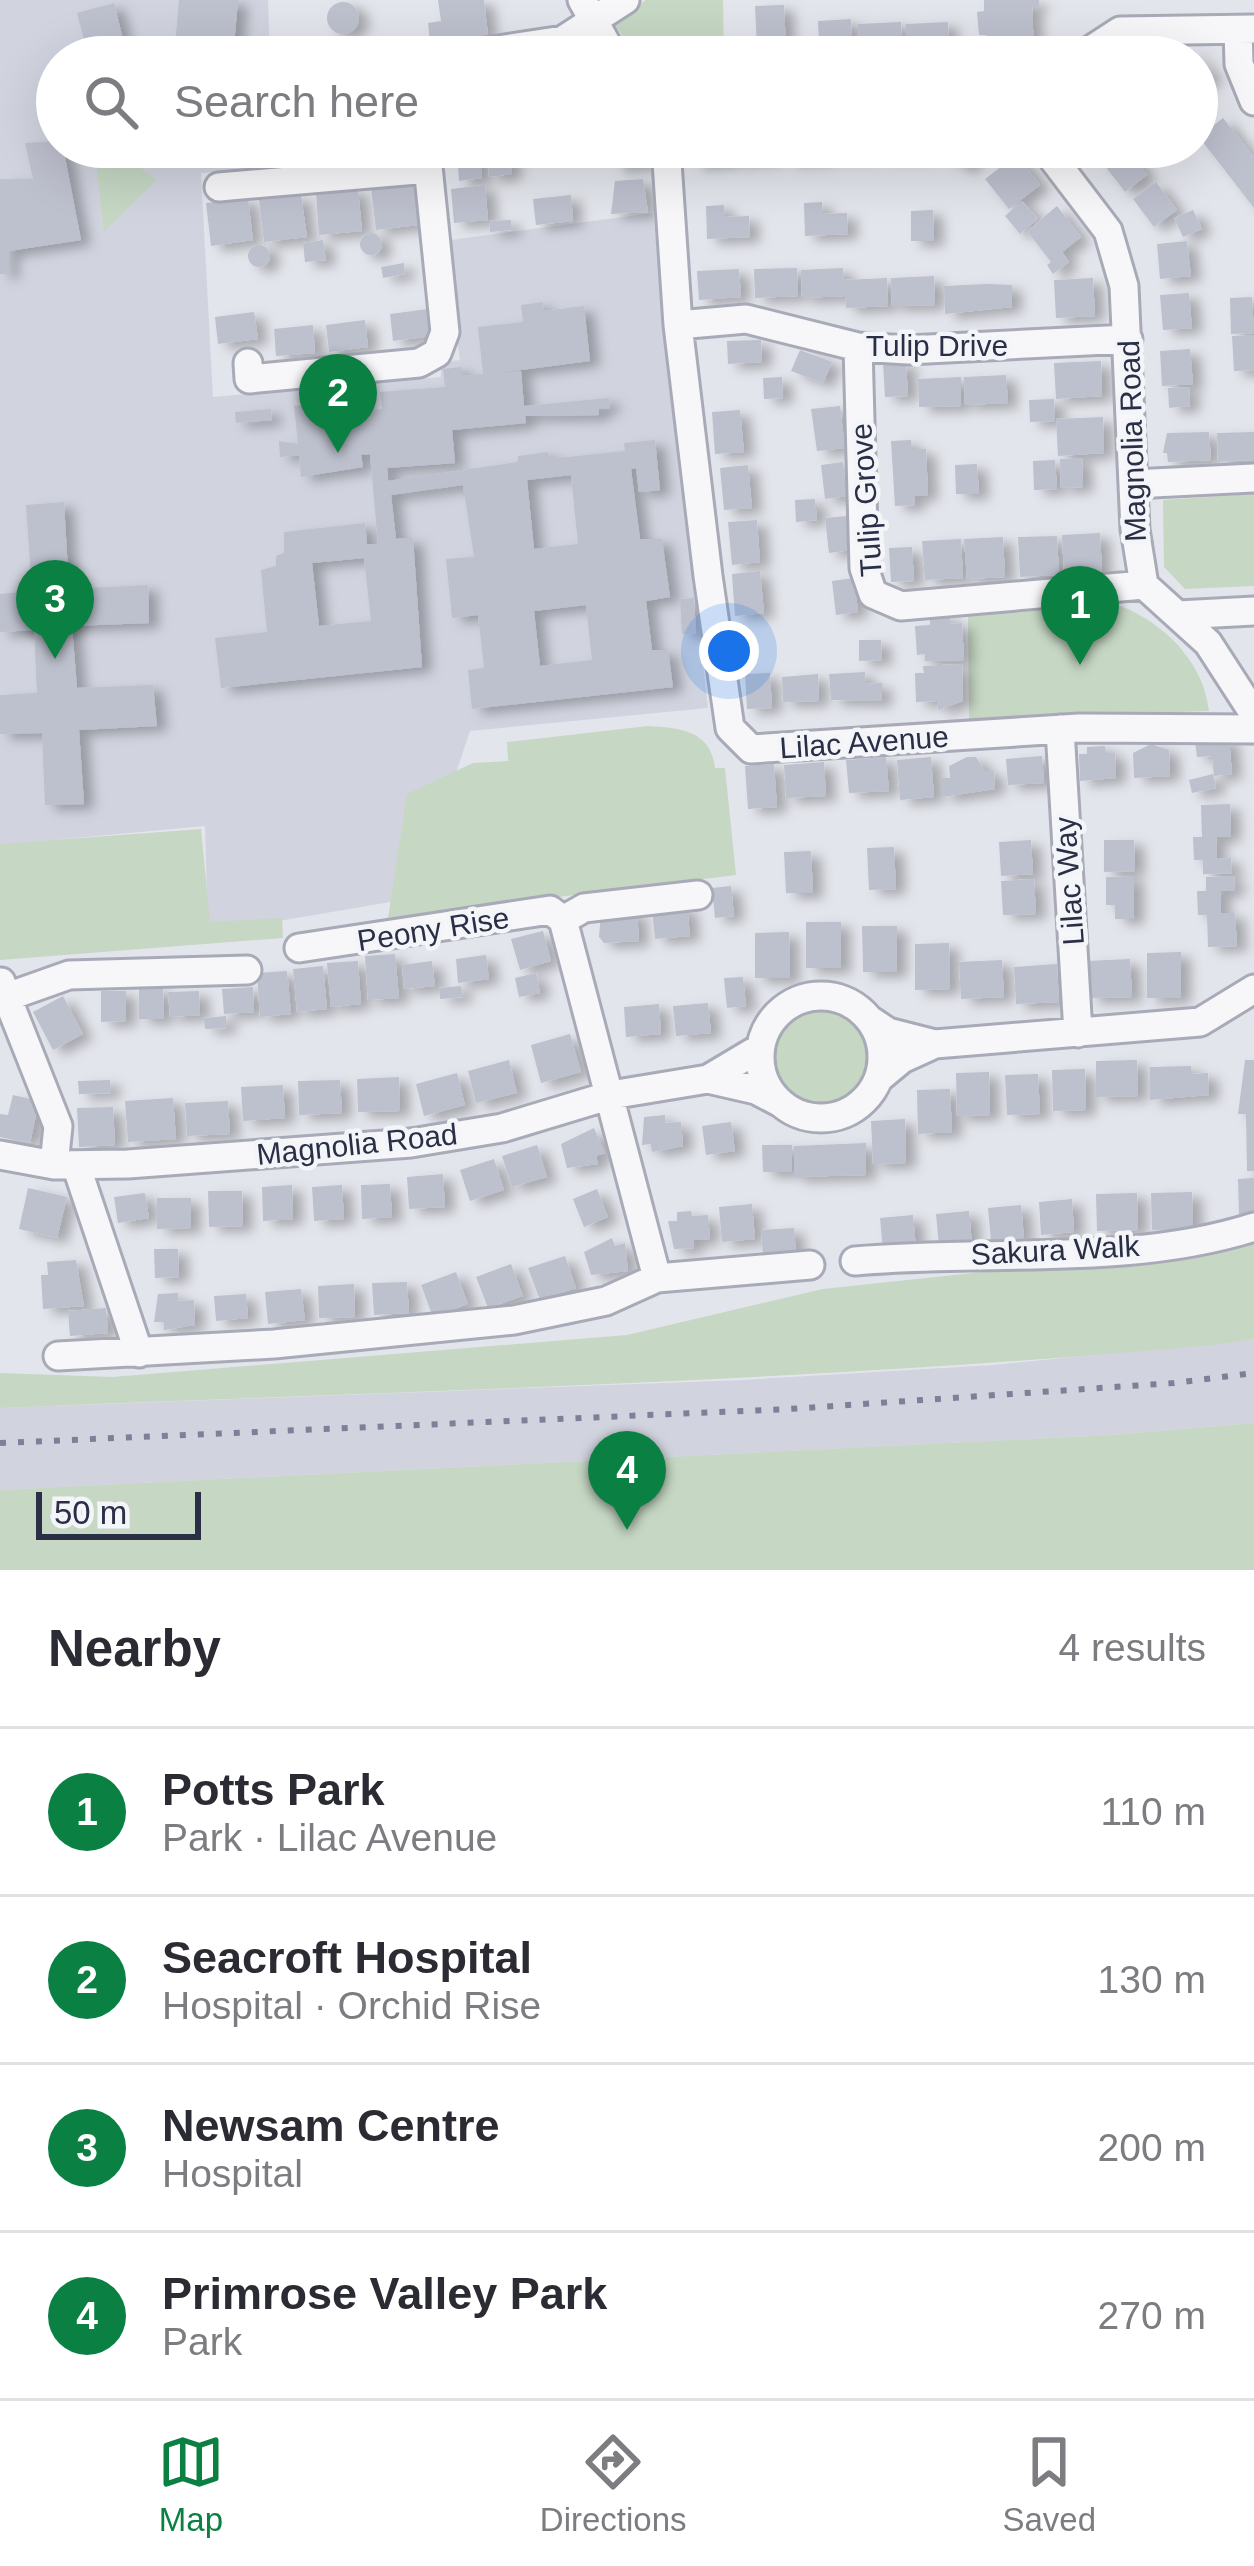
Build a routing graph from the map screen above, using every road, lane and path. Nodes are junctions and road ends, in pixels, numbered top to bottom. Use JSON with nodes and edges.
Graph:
{"nodes":[{"id":1,"x":625,"y":0,"type":"edge"},
{"id":2,"x":586,"y":10,"type":"edge"},
{"id":3,"x":1246,"y":30,"type":"edge"},
{"id":4,"x":566,"y":36,"type":"edge"},
{"id":5,"x":601,"y":36,"type":"edge"},
{"id":6,"x":1112,"y":36,"type":"edge"},
{"id":7,"x":1254,"y":101,"type":"edge"},
{"id":8,"x":355,"y":168,"type":"edge"},
{"id":9,"x":428,"y":168,"type":"edge"},
{"id":10,"x":667,"y":168,"type":"edge"},
{"id":11,"x":1060,"y":168,"type":"edge"},
{"id":12,"x":219,"y":187,"type":"dead end"},
{"id":13,"x":679,"y":333,"type":"junction"},
{"id":14,"x":1128,"y":338,"type":"junction"},
{"id":15,"x":858,"y":347,"type":"junction"},
{"id":16,"x":248,"y":363,"type":"dead end"},
{"id":17,"x":1254,"y":478,"type":"edge"},
{"id":18,"x":1133,"y":484,"type":"junction"},
{"id":19,"x":1144,"y":585,"type":"junction"},
{"id":20,"x":1254,"y":611,"type":"edge"},
{"id":21,"x":1178,"y":615,"type":"junction"},
{"id":22,"x":1254,"y":714,"type":"edge"},
{"id":23,"x":1060,"y":729,"type":"junction"},
{"id":24,"x":1254,"y":729,"type":"edge"},
{"id":25,"x":698,"y":895,"type":"dead end"},
{"id":26,"x":562,"y":920,"type":"junction"},
{"id":27,"x":299,"y":948,"type":"dead end"},
{"id":28,"x":247,"y":970,"type":"dead end"},
{"id":29,"x":4,"y":989,"type":"edge"},
{"id":30,"x":1254,"y":989,"type":"edge"},
{"id":31,"x":869,"y":1020,"type":"junction"},
{"id":32,"x":1078,"y":1033,"type":"junction"},
{"id":33,"x":935,"y":1044,"type":"junction"},
{"id":34,"x":760,"y":1048,"type":"junction"},
{"id":35,"x":708,"y":1078,"type":"junction"},
{"id":36,"x":878,"y":1078,"type":"junction"},
{"id":37,"x":611,"y":1096,"type":"junction"},
{"id":38,"x":779,"y":1102,"type":"junction"},
{"id":39,"x":0,"y":1155,"type":"edge"},
{"id":40,"x":65,"y":1165,"type":"junction"},
{"id":41,"x":1254,"y":1227,"type":"edge"},
{"id":42,"x":855,"y":1261,"type":"dead end"},
{"id":43,"x":810,"y":1265,"type":"dead end"},
{"id":44,"x":657,"y":1278,"type":"junction"},
{"id":45,"x":140,"y":1353,"type":"junction"},
{"id":46,"x":58,"y":1356,"type":"dead end"}],
"edges":[{"from":1,"to":2,"type":"street"},
{"from":2,"to":4,"type":"street"},
{"from":2,"to":5,"type":"street"},
{"from":3,"to":6,"type":"street"},
{"from":3,"to":7,"type":"street"},
{"from":8,"to":12,"type":"street"},
{"from":9,"to":16,"type":"street"},
{"from":10,"to":13,"type":"street"},
{"from":11,"to":14,"type":"street","name":"Magnolia Road"},
{"from":13,"to":15,"type":"street","name":"Tulip Drive"},
{"from":13,"to":23,"type":"street","name":"Lilac Avenue"},
{"from":14,"to":15,"type":"street","name":"Tulip Drive"},
{"from":14,"to":18,"type":"street","name":"Magnolia Road"},
{"from":15,"to":19,"type":"street","name":"Tulip Grove"},
{"from":17,"to":18,"type":"street"},
{"from":18,"to":19,"type":"street","name":"Magnolia Road"},
{"from":19,"to":21,"type":"street","name":"Magnolia Road"},
{"from":20,"to":21,"type":"street"},
{"from":21,"to":22,"type":"street","name":"Magnolia Road"},
{"from":23,"to":24,"type":"street","name":"Lilac Avenue"},
{"from":23,"to":32,"type":"street","name":"Lilac Way"},
{"from":25,"to":26,"type":"street","name":"Peony Rise"},
{"from":26,"to":27,"type":"street","name":"Peony Rise"},
{"from":26,"to":37,"type":"street"},
{"from":28,"to":29,"type":"street"},
{"from":29,"to":40,"type":"street"},
{"from":30,"to":32,"type":"street","name":"Magnolia Road"},
{"from":31,"to":33,"type":"street","name":"Magnolia Road"},
{"from":31,"to":34,"type":"street","name":"Magnolia Road"},
{"from":31,"to":36,"type":"street"},
{"from":32,"to":33,"type":"street","name":"Magnolia Road"},
{"from":33,"to":36,"type":"street","name":"Magnolia Road"},
{"from":34,"to":35,"type":"street","name":"Magnolia Road"},
{"from":34,"to":38,"type":"street"},
{"from":35,"to":37,"type":"street","name":"Magnolia Road"},
{"from":35,"to":38,"type":"street","name":"Magnolia Road"},
{"from":36,"to":38,"type":"street","name":"Magnolia Road"},
{"from":37,"to":40,"type":"street","name":"Magnolia Road"},
{"from":37,"to":44,"type":"street"},
{"from":39,"to":40,"type":"street","name":"Magnolia Road"},
{"from":40,"to":45,"type":"street"},
{"from":41,"to":42,"type":"street","name":"Sakura Walk"},
{"from":43,"to":44,"type":"street"},
{"from":44,"to":45,"type":"street"},
{"from":45,"to":46,"type":"street"}]}
